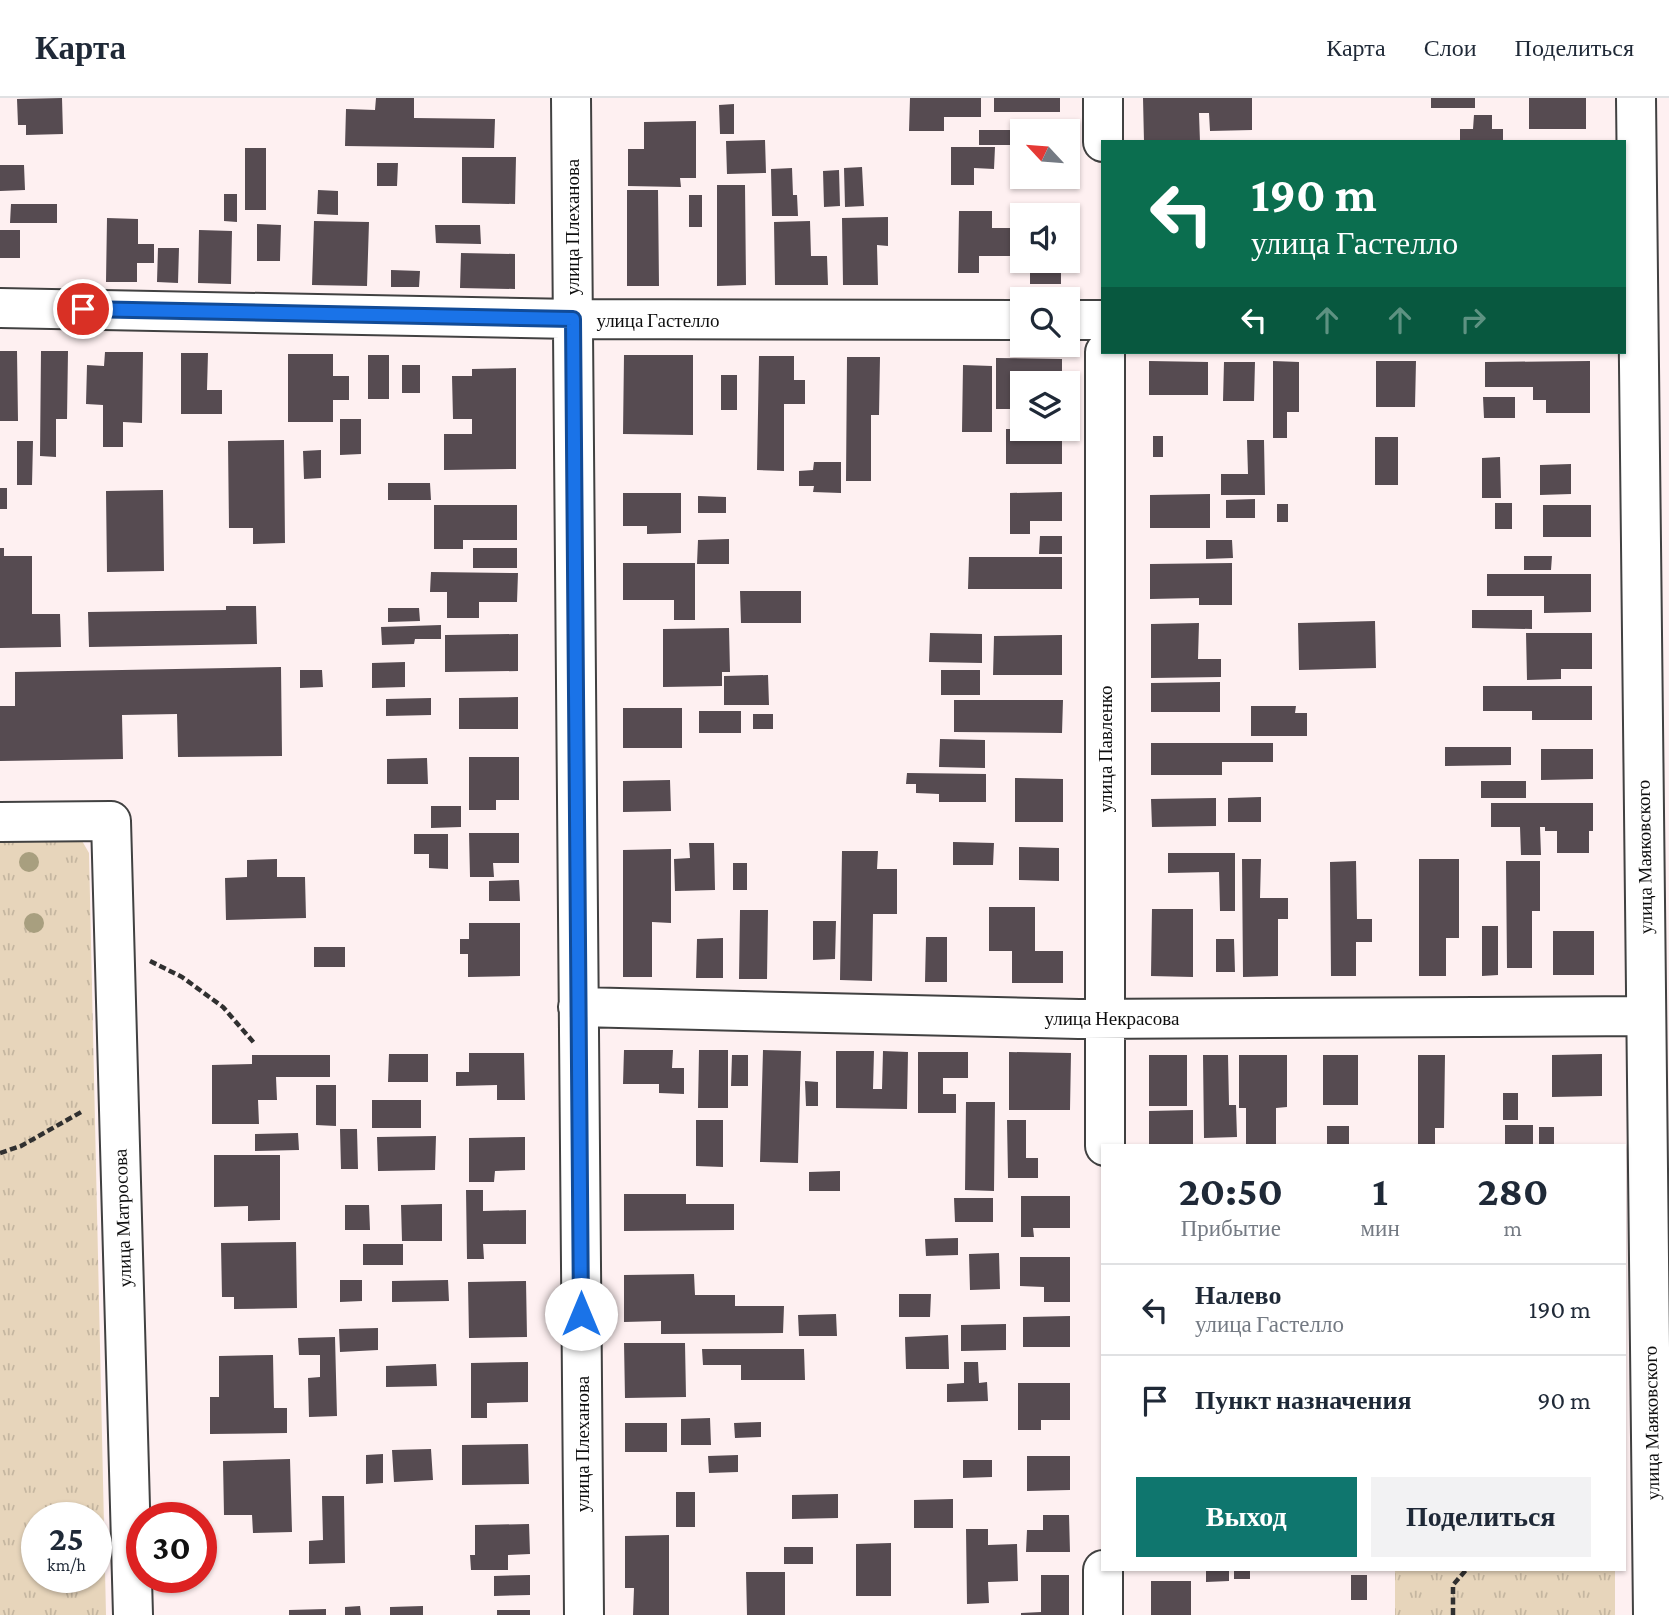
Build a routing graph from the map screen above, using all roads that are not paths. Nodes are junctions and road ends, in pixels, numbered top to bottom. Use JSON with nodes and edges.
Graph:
{"nodes":[{"id":1,"x":571,"y":98,"type":"edge"},
{"id":2,"x":1103,"y":98,"type":"edge"},
{"id":3,"x":1636,"y":98,"type":"edge"},
{"id":4,"x":1103,"y":140,"type":"edge"},
{"id":5,"x":0,"y":308,"type":"edge"},
{"id":6,"x":573,"y":319,"type":"junction"},
{"id":7,"x":1010,"y":320,"type":"edge"},
{"id":8,"x":1080,"y":320,"type":"edge"},
{"id":9,"x":1101,"y":320,"type":"edge"},
{"id":10,"x":1631,"y":324,"type":"edge"},
{"id":11,"x":1105,"y":354,"type":"edge"},
{"id":12,"x":0,"y":822,"type":"edge"},
{"id":13,"x":578,"y":1007,"type":"junction"},
{"id":14,"x":1646,"y":1016,"type":"junction"},
{"id":15,"x":1106,"y":1019,"type":"junction"},
{"id":16,"x":1105,"y":1144,"type":"edge"},
{"id":17,"x":1103,"y":1571,"type":"edge"},
{"id":18,"x":132,"y":1615,"type":"edge"},
{"id":19,"x":583,"y":1615,"type":"edge"},
{"id":20,"x":1103,"y":1615,"type":"edge"},
{"id":21,"x":1653,"y":1615,"type":"edge"}],
"edges":[{"from":1,"to":6,"type":"street","name":"улица Плеханова"},
{"from":2,"to":4,"type":"street"},
{"from":3,"to":10,"type":"street","name":"улица Маяковского"},
{"from":5,"to":6,"type":"street","name":"улица Гастелло"},
{"from":6,"to":7,"type":"street","name":"улица Гастелло"},
{"from":6,"to":13,"type":"street","name":"улица Плеханова"},
{"from":8,"to":9,"type":"street"},
{"from":10,"to":14,"type":"street","name":"улица Маяковского"},
{"from":11,"to":15,"type":"street","name":"улица Павленко"},
{"from":12,"to":18,"type":"street","name":"улица Матросова"},
{"from":13,"to":15,"type":"street","name":"улица Некрасова"},
{"from":13,"to":19,"type":"street","name":"улица Плеханова"},
{"from":14,"to":15,"type":"street","name":"улица Некрасова"},
{"from":14,"to":21,"type":"street","name":"улица Маяковского"},
{"from":15,"to":16,"type":"street","name":"улица Павленко"},
{"from":17,"to":20,"type":"street"}]}
